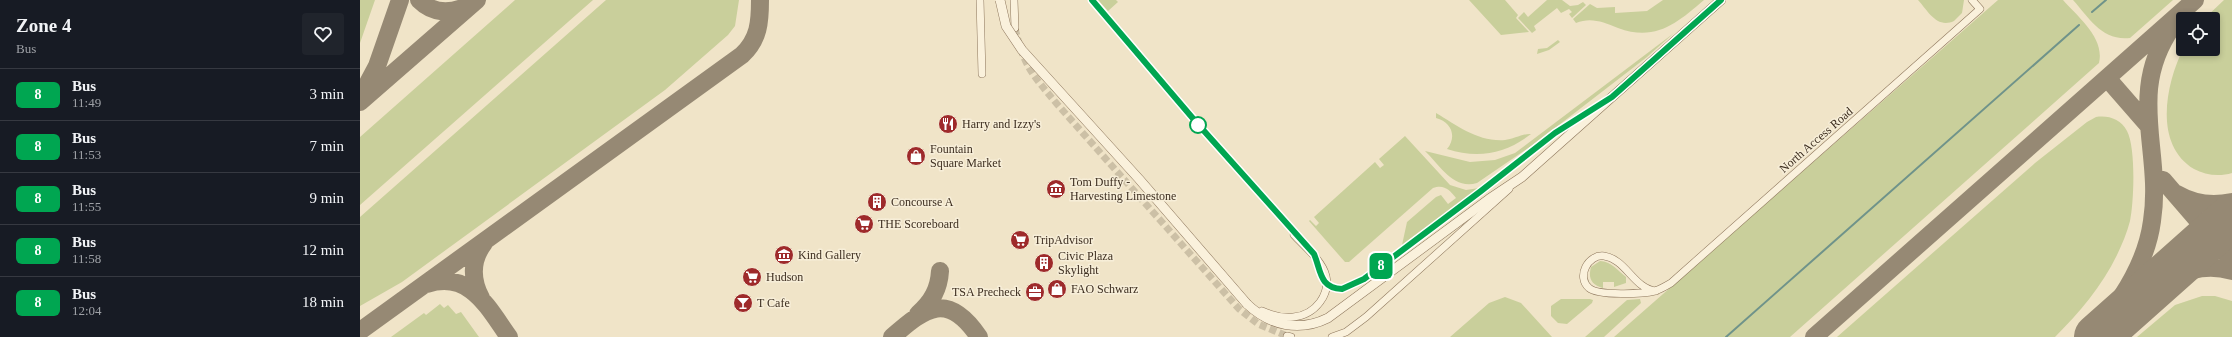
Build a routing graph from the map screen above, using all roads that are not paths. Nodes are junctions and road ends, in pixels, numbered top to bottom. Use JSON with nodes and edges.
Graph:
{"nodes":[{"id":1,"x":980,"y":0,"type":"edge"},
{"id":2,"x":1000,"y":0,"type":"edge"},
{"id":3,"x":1014,"y":0,"type":"edge"},
{"id":4,"x":1721,"y":0,"type":"edge"},
{"id":5,"x":1972,"y":0,"type":"edge"},
{"id":6,"x":1015,"y":28,"type":"tunnel mouth"},
{"id":7,"x":982,"y":74,"type":"dead end"},
{"id":8,"x":1522,"y":178,"type":"junction"},
{"id":9,"x":1294,"y":235,"type":"dead end"},
{"id":10,"x":1656,"y":291,"type":"junction"},
{"id":11,"x":1247,"y":304,"type":"junction"},
{"id":12,"x":1332,"y":337,"type":"edge"}],
"edges":[{"from":1,"to":7,"type":"street"},
{"from":2,"to":11,"type":"street","bridge":true},
{"from":3,"to":6,"type":"street"},
{"from":4,"to":8,"type":"street"},
{"from":5,"to":10,"type":"street","name":"North Access Road"},
{"from":8,"to":11,"type":"street"},
{"from":8,"to":12,"type":"street"},
{"from":9,"to":11,"type":"street"},
{"from":10,"to":10,"type":"street","name":"North Access Road"}]}
